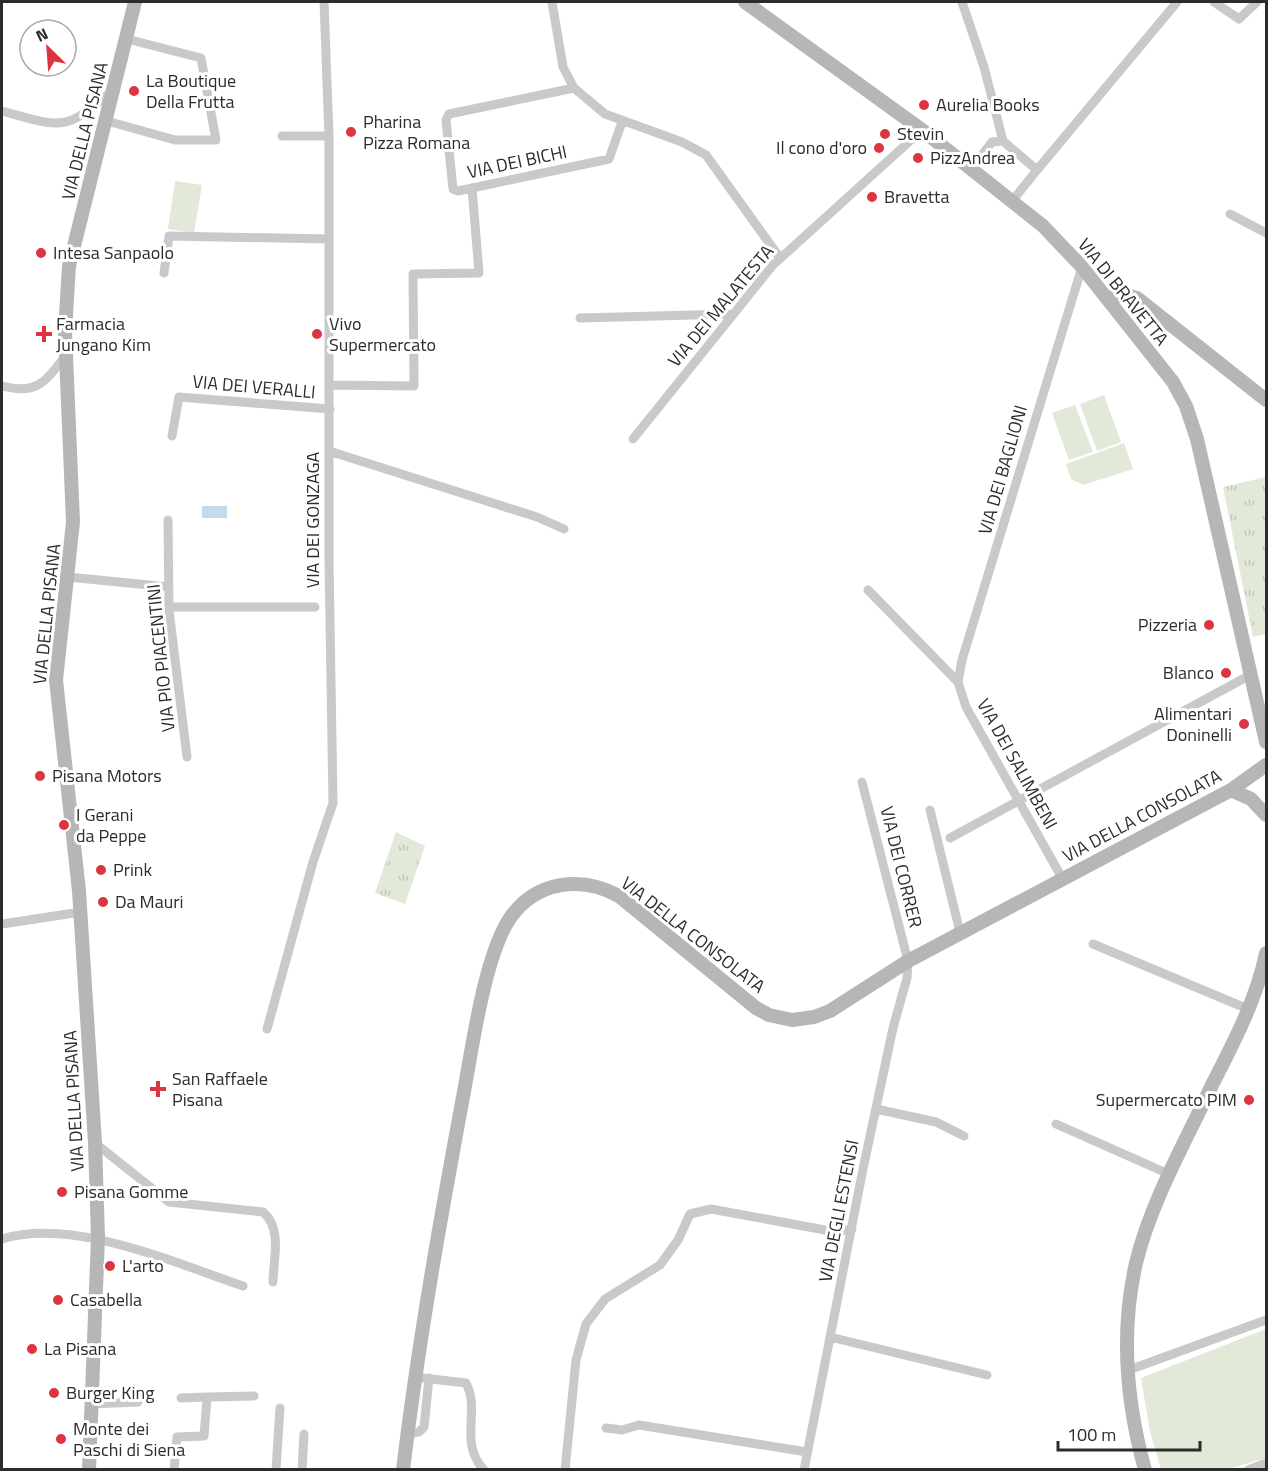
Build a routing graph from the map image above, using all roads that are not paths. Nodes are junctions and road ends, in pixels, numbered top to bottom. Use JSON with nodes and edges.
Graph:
{"nodes":[{"id":1,"x":135,"y":2,"type":"edge"},
{"id":2,"x":324,"y":2,"type":"edge"},
{"id":3,"x":552,"y":2,"type":"edge"},
{"id":4,"x":745,"y":2,"type":"edge"},
{"id":5,"x":962,"y":2,"type":"edge"},
{"id":6,"x":1177,"y":2,"type":"edge"},
{"id":7,"x":1214,"y":2,"type":"edge"},
{"id":8,"x":1257,"y":2,"type":"edge"},
{"id":9,"x":127,"y":39,"type":"junction"},
{"id":10,"x":115,"y":88,"type":"junction"},
{"id":11,"x":574,"y":88,"type":"junction"},
{"id":12,"x":2,"y":111,"type":"edge"},
{"id":13,"x":107,"y":121,"type":"junction"},
{"id":14,"x":622,"y":122,"type":"junction"},
{"id":15,"x":922,"y":129,"type":"junction"},
{"id":16,"x":282,"y":136,"type":"dead end"},
{"id":17,"x":329,"y":136,"type":"junction"},
{"id":18,"x":1003,"y":141,"type":"junction"},
{"id":19,"x":972,"y":168,"type":"junction"},
{"id":20,"x":1037,"y":170,"type":"junction"},
{"id":21,"x":472,"y":188,"type":"junction"},
{"id":22,"x":1013,"y":200,"type":"junction"},
{"id":23,"x":1230,"y":214,"type":"dead end"},
{"id":24,"x":1266,"y":233,"type":"edge"},
{"id":25,"x":329,"y":239,"type":"junction"},
{"id":26,"x":780,"y":258,"type":"junction"},
{"id":27,"x":1082,"y":267,"type":"junction"},
{"id":28,"x":164,"y":273,"type":"dead end"},
{"id":29,"x":1108,"y":298,"type":"junction"},
{"id":30,"x":732,"y":314,"type":"junction"},
{"id":31,"x":580,"y":318,"type":"dead end"},
{"id":32,"x":66,"y":355,"type":"junction"},
{"id":33,"x":330,"y":385,"type":"junction"},
{"id":34,"x":2,"y":386,"type":"edge"},
{"id":35,"x":1266,"y":400,"type":"edge"},
{"id":36,"x":330,"y":409,"type":"junction"},
{"id":37,"x":172,"y":436,"type":"dead end"},
{"id":38,"x":633,"y":439,"type":"dead end"},
{"id":39,"x":329,"y":451,"type":"junction"},
{"id":40,"x":168,"y":520,"type":"dead end"},
{"id":41,"x":564,"y":529,"type":"dead end"},
{"id":42,"x":68,"y":577,"type":"junction"},
{"id":43,"x":170,"y":587,"type":"junction"},
{"id":44,"x":868,"y":590,"type":"dead end"},
{"id":45,"x":169,"y":607,"type":"junction"},
{"id":46,"x":315,"y":607,"type":"dead end"},
{"id":47,"x":1251,"y":674,"type":"junction"},
{"id":48,"x":958,"y":682,"type":"junction"},
{"id":49,"x":1264,"y":721,"type":"edge"},
{"id":50,"x":1266,"y":742,"type":"edge"},
{"id":51,"x":188,"y":757,"type":"dead end"},
{"id":52,"x":1266,"y":765,"type":"edge"},
{"id":53,"x":862,"y":782,"type":"dead end"},
{"id":54,"x":1231,"y":790,"type":"junction"},
{"id":55,"x":1018,"y":801,"type":"junction"},
{"id":56,"x":930,"y":810,"type":"dead end"},
{"id":57,"x":1266,"y":815,"type":"edge"},
{"id":58,"x":950,"y":838,"type":"dead end"},
{"id":59,"x":1062,"y":878,"type":"junction"},
{"id":60,"x":81,"y":912,"type":"junction"},
{"id":61,"x":2,"y":924,"type":"edge"},
{"id":62,"x":960,"y":932,"type":"junction"},
{"id":63,"x":1093,"y":944,"type":"dead end"},
{"id":64,"x":1266,"y":953,"type":"edge"},
{"id":65,"x":908,"y":961,"type":"junction"},
{"id":66,"x":1248,"y":1009,"type":"junction"},
{"id":67,"x":267,"y":1029,"type":"dead end"},
{"id":68,"x":876,"y":1109,"type":"junction"},
{"id":69,"x":1056,"y":1124,"type":"dead end"},
{"id":70,"x":964,"y":1136,"type":"dead end"},
{"id":71,"x":95,"y":1143,"type":"junction"},
{"id":72,"x":1171,"y":1175,"type":"junction"},
{"id":73,"x":852,"y":1229,"type":"junction"},
{"id":74,"x":98,"y":1237,"type":"junction"},
{"id":75,"x":2,"y":1239,"type":"edge"},
{"id":76,"x":273,"y":1282,"type":"dead end"},
{"id":77,"x":243,"y":1286,"type":"dead end"},
{"id":78,"x":1266,"y":1320,"type":"edge"},
{"id":79,"x":830,"y":1337,"type":"junction"},
{"id":80,"x":1126,"y":1371,"type":"junction"},
{"id":81,"x":987,"y":1375,"type":"dead end"},
{"id":82,"x":421,"y":1377,"type":"junction"},
{"id":83,"x":254,"y":1396,"type":"dead end"},
{"id":84,"x":207,"y":1397,"type":"junction"},
{"id":85,"x":181,"y":1398,"type":"dead end"},
{"id":86,"x":138,"y":1402,"type":"dead end"},
{"id":87,"x":91,"y":1404,"type":"junction"},
{"id":88,"x":280,"y":1408,"type":"dead end"},
{"id":89,"x":606,"y":1428,"type":"dead end"},
{"id":90,"x":304,"y":1434,"type":"dead end"},
{"id":91,"x":807,"y":1452,"type":"junction"},
{"id":92,"x":1266,"y":1463,"type":"edge"},
{"id":93,"x":88,"y":1470,"type":"edge"},
{"id":94,"x":174,"y":1470,"type":"edge"},
{"id":95,"x":276,"y":1470,"type":"edge"},
{"id":96,"x":302,"y":1470,"type":"edge"},
{"id":97,"x":403,"y":1470,"type":"edge"},
{"id":98,"x":484,"y":1470,"type":"edge"},
{"id":99,"x":565,"y":1470,"type":"edge"},
{"id":100,"x":804,"y":1470,"type":"edge"},
{"id":101,"x":1145,"y":1470,"type":"edge"},
{"id":102,"x":1248,"y":1470,"type":"edge"}],
"edges":[{"from":1,"to":9,"type":"main road","name":"VIA DELLA PISANA"},
{"from":2,"to":17,"type":"street","name":"VIA DEI GONZAGA"},
{"from":3,"to":11,"type":"street"},
{"from":4,"to":15,"type":"main road","name":"VIA DI BRAVETTA"},
{"from":5,"to":18,"type":"street"},
{"from":6,"to":20,"type":"street"},
{"from":7,"to":8,"type":"street"},
{"from":9,"to":10,"type":"main road","name":"VIA DELLA PISANA"},
{"from":9,"to":13,"type":"street"},
{"from":10,"to":12,"type":"street"},
{"from":10,"to":13,"type":"main road","name":"VIA DELLA PISANA"},
{"from":11,"to":14,"type":"street"},
{"from":11,"to":21,"type":"street","name":"VIA DEI BICHI"},
{"from":13,"to":32,"type":"main road","name":"VIA DELLA PISANA"},
{"from":14,"to":21,"type":"street","name":"VIA DEI BICHI"},
{"from":14,"to":26,"type":"street"},
{"from":15,"to":19,"type":"main road","name":"VIA DI BRAVETTA"},
{"from":15,"to":26,"type":"street","name":"VIA DEI MALATESTA"},
{"from":16,"to":17,"type":"street"},
{"from":17,"to":25,"type":"street","name":"VIA DEI GONZAGA"},
{"from":18,"to":19,"type":"street"},
{"from":18,"to":20,"type":"street"},
{"from":19,"to":22,"type":"main road","name":"VIA DI BRAVETTA"},
{"from":20,"to":22,"type":"street"},
{"from":21,"to":33,"type":"street"},
{"from":22,"to":27,"type":"main road","name":"VIA DI BRAVETTA"},
{"from":23,"to":24,"type":"street"},
{"from":25,"to":28,"type":"street"},
{"from":25,"to":33,"type":"street","name":"VIA DEI GONZAGA"},
{"from":26,"to":30,"type":"street","name":"VIA DEI MALATESTA"},
{"from":27,"to":29,"type":"main road","name":"VIA DI BRAVETTA"},
{"from":27,"to":48,"type":"street","name":"VIA DEI BAGLIONI"},
{"from":29,"to":35,"type":"main road"},
{"from":29,"to":47,"type":"main road","name":"VIA DI BRAVETTA"},
{"from":30,"to":31,"type":"street"},
{"from":30,"to":38,"type":"street","name":"VIA DEI MALATESTA"},
{"from":32,"to":34,"type":"street"},
{"from":32,"to":42,"type":"main road","name":"VIA DELLA PISANA"},
{"from":33,"to":36,"type":"street","name":"VIA DEI GONZAGA"},
{"from":36,"to":37,"type":"street","name":"VIA DEI VERALLI"},
{"from":36,"to":39,"type":"street","name":"VIA DEI GONZAGA"},
{"from":39,"to":41,"type":"street"},
{"from":39,"to":67,"type":"street","name":"VIA DEI GONZAGA"},
{"from":40,"to":43,"type":"street","name":"VIA PIO PIACENTINI"},
{"from":42,"to":43,"type":"street"},
{"from":42,"to":60,"type":"main road","name":"VIA DELLA PISANA"},
{"from":43,"to":45,"type":"street","name":"VIA PIO PIACENTINI"},
{"from":44,"to":48,"type":"street","name":"VIA DEI SALIMBENI"},
{"from":45,"to":46,"type":"street"},
{"from":45,"to":51,"type":"street","name":"VIA PIO PIACENTINI"},
{"from":47,"to":49,"type":"main road","name":"VIA DI BRAVETTA"},
{"from":47,"to":55,"type":"street"},
{"from":48,"to":55,"type":"street","name":"VIA DEI SALIMBENI"},
{"from":49,"to":50,"type":"main road","name":"VIA DI BRAVETTA"},
{"from":52,"to":54,"type":"main road","name":"VIA DELLA CONSOLATA"},
{"from":53,"to":65,"type":"street","name":"VIA DEI CORRER"},
{"from":54,"to":57,"type":"main road"},
{"from":54,"to":59,"type":"main road","name":"VIA DELLA CONSOLATA"},
{"from":55,"to":58,"type":"street"},
{"from":55,"to":59,"type":"street","name":"VIA DEI SALIMBENI"},
{"from":56,"to":62,"type":"street"},
{"from":59,"to":62,"type":"main road","name":"VIA DELLA CONSOLATA"},
{"from":60,"to":61,"type":"street"},
{"from":60,"to":71,"type":"main road","name":"VIA DELLA PISANA"},
{"from":62,"to":65,"type":"main road","name":"VIA DELLA CONSOLATA"},
{"from":63,"to":66,"type":"street"},
{"from":64,"to":66,"type":"main road"},
{"from":65,"to":68,"type":"street","name":"VIA DEGLI ESTENSI"},
{"from":65,"to":82,"type":"main road","name":"VIA DELLA CONSOLATA"},
{"from":66,"to":72,"type":"main road"},
{"from":68,"to":70,"type":"street"},
{"from":68,"to":73,"type":"street","name":"VIA DEGLI ESTENSI"},
{"from":69,"to":72,"type":"street"},
{"from":71,"to":74,"type":"main road","name":"VIA DELLA PISANA"},
{"from":71,"to":76,"type":"street"},
{"from":72,"to":80,"type":"main road"},
{"from":73,"to":79,"type":"street","name":"VIA DEGLI ESTENSI"},
{"from":73,"to":99,"type":"street"},
{"from":74,"to":75,"type":"street"},
{"from":74,"to":77,"type":"street"},
{"from":74,"to":87,"type":"main road","name":"VIA DELLA PISANA"},
{"from":78,"to":80,"type":"street"},
{"from":79,"to":81,"type":"street"},
{"from":79,"to":91,"type":"street","name":"VIA DEGLI ESTENSI"},
{"from":80,"to":101,"type":"main road"},
{"from":82,"to":97,"type":"main road","name":"VIA DELLA CONSOLATA"},
{"from":82,"to":98,"type":"street"},
{"from":83,"to":84,"type":"street"},
{"from":84,"to":85,"type":"street"},
{"from":84,"to":94,"type":"street"},
{"from":86,"to":87,"type":"street"},
{"from":87,"to":93,"type":"main road","name":"VIA DELLA PISANA"},
{"from":88,"to":95,"type":"street"},
{"from":89,"to":91,"type":"street"},
{"from":90,"to":96,"type":"street"},
{"from":91,"to":100,"type":"street","name":"VIA DEGLI ESTENSI"},
{"from":92,"to":102,"type":"street"}]}
